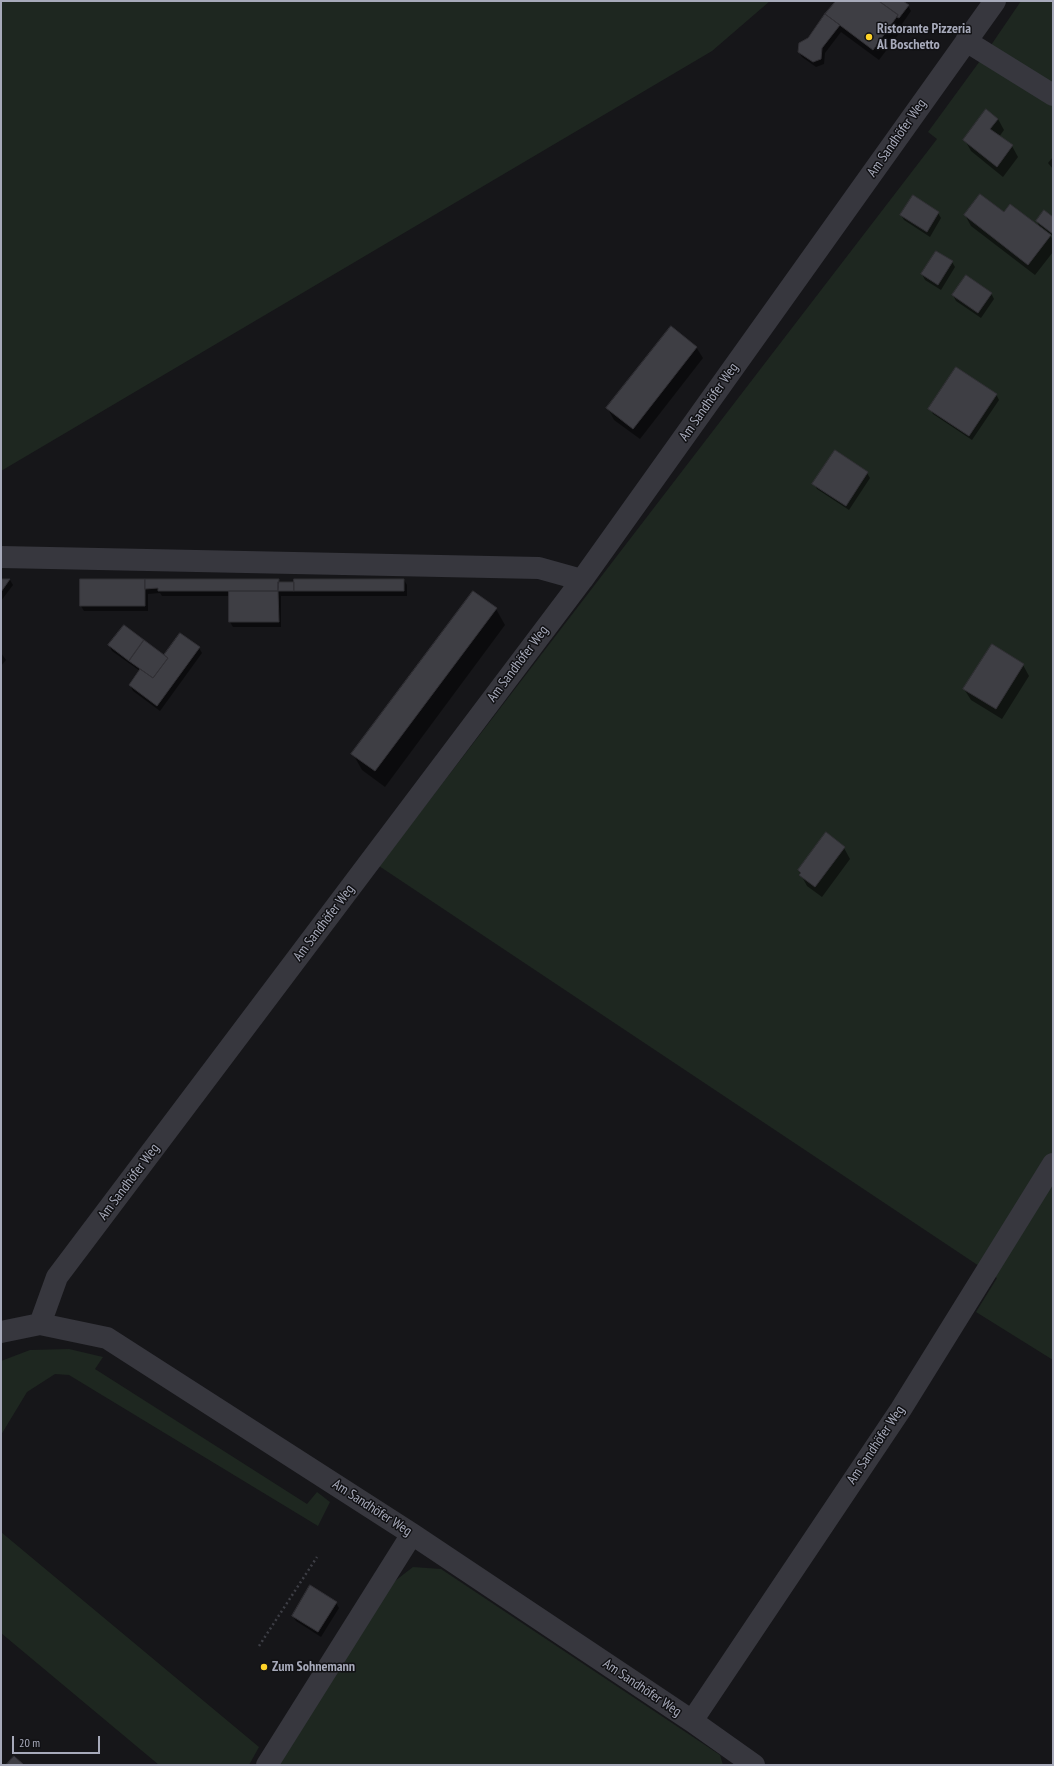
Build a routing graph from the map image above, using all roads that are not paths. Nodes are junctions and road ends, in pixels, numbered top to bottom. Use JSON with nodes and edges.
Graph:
{"nodes":[{"id":1,"x":995,"y":1,"type":"edge"},
{"id":2,"x":966,"y":41,"type":"junction"},
{"id":3,"x":1053,"y":96,"type":"edge"},
{"id":4,"x":1,"y":557,"type":"edge"},
{"id":5,"x":582,"y":580,"type":"junction"},
{"id":6,"x":1053,"y":1164,"type":"edge"},
{"id":7,"x":40,"y":1324,"type":"junction"},
{"id":8,"x":1,"y":1332,"type":"edge"},
{"id":9,"x":412,"y":1534,"type":"junction"},
{"id":10,"x":692,"y":1721,"type":"junction"},
{"id":11,"x":267,"y":1765,"type":"edge"},
{"id":12,"x":754,"y":1765,"type":"edge"}],
"edges":[{"from":1,"to":2,"type":"street","name":"Am Sandhöfer Weg"},
{"from":2,"to":3,"type":"street"},
{"from":2,"to":5,"type":"street","name":"Am Sandhöfer Weg"},
{"from":4,"to":5,"type":"street"},
{"from":5,"to":7,"type":"street","name":"Am Sandhöfer Weg"},
{"from":6,"to":10,"type":"street","name":"Am Sandhöfer Weg"},
{"from":7,"to":8,"type":"street","name":"Am Sandhöfer Weg"},
{"from":7,"to":9,"type":"street","name":"Am Sandhöfer Weg"},
{"from":9,"to":10,"type":"street","name":"Am Sandhöfer Weg"},
{"from":9,"to":11,"type":"street"},
{"from":10,"to":12,"type":"street","name":"Am Sandhöfer Weg"}]}
